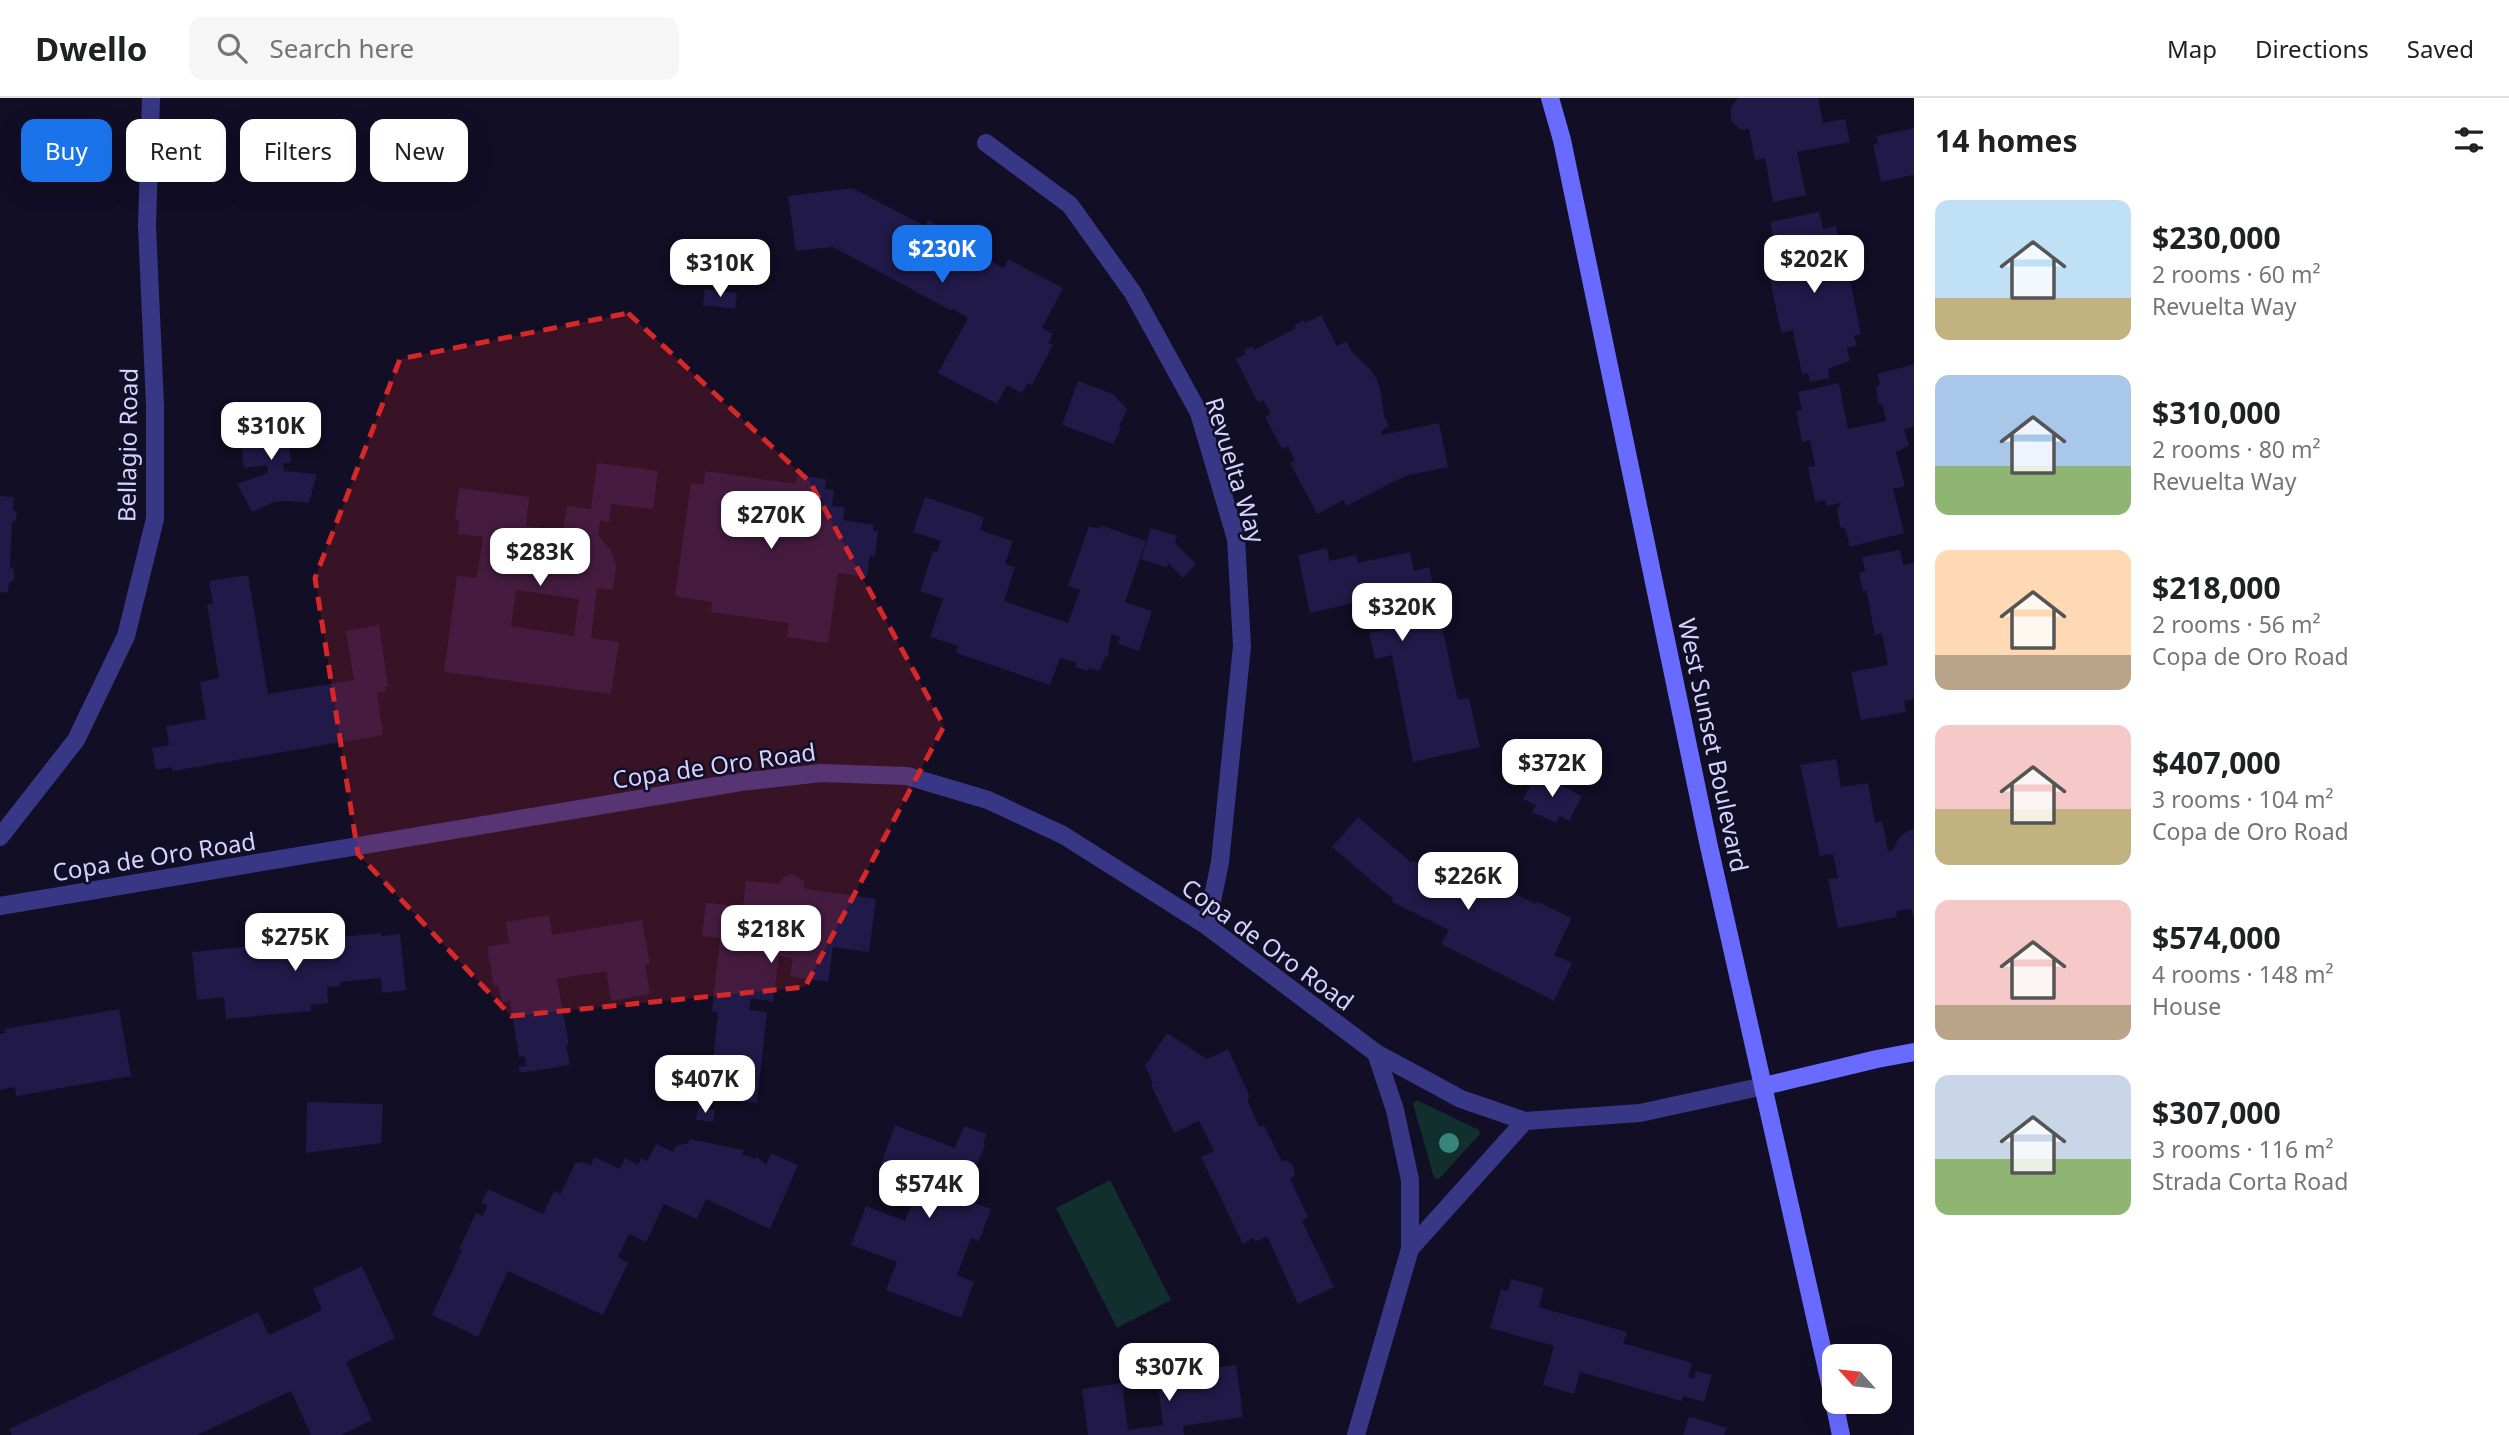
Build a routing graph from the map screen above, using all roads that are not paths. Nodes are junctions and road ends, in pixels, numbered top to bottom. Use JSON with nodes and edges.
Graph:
{"nodes":[{"id":1,"x":151,"y":98,"type":"edge"},
{"id":2,"x":1550,"y":98,"type":"edge"},
{"id":3,"x":986,"y":143,"type":"dead end"},
{"id":4,"x":0,"y":837,"type":"edge"},
{"id":5,"x":0,"y":906,"type":"edge"},
{"id":6,"x":1207,"y":926,"type":"junction"},
{"id":7,"x":1914,"y":1052,"type":"edge"},
{"id":8,"x":1376,"y":1053,"type":"junction"},
{"id":9,"x":1764,"y":1086,"type":"junction"},
{"id":10,"x":1525,"y":1121,"type":"junction"},
{"id":11,"x":1410,"y":1249,"type":"junction"},
{"id":12,"x":1822,"y":1347,"type":"edge"},
{"id":13,"x":1837,"y":1414,"type":"edge"},
{"id":14,"x":1356,"y":1435,"type":"edge"},
{"id":15,"x":1842,"y":1435,"type":"edge"}],
"edges":[{"from":1,"to":4,"type":"street","name":"Bellagio Road"},
{"from":2,"to":9,"type":"main road","name":"West Sunset Boulevard"},
{"from":3,"to":6,"type":"street","name":"Revuelta Way"},
{"from":5,"to":6,"type":"street","name":"Copa de Oro Road"},
{"from":6,"to":8,"type":"street","name":"Copa de Oro Road"},
{"from":7,"to":9,"type":"main road"},
{"from":8,"to":10,"type":"street","name":"Copa de Oro Road"},
{"from":8,"to":11,"type":"street"},
{"from":9,"to":10,"type":"street","name":"Copa de Oro Road"},
{"from":9,"to":12,"type":"main road","name":"West Sunset Boulevard"},
{"from":10,"to":11,"type":"street"},
{"from":11,"to":14,"type":"street"},
{"from":13,"to":15,"type":"main road","name":"West Sunset Boulevard"}]}
